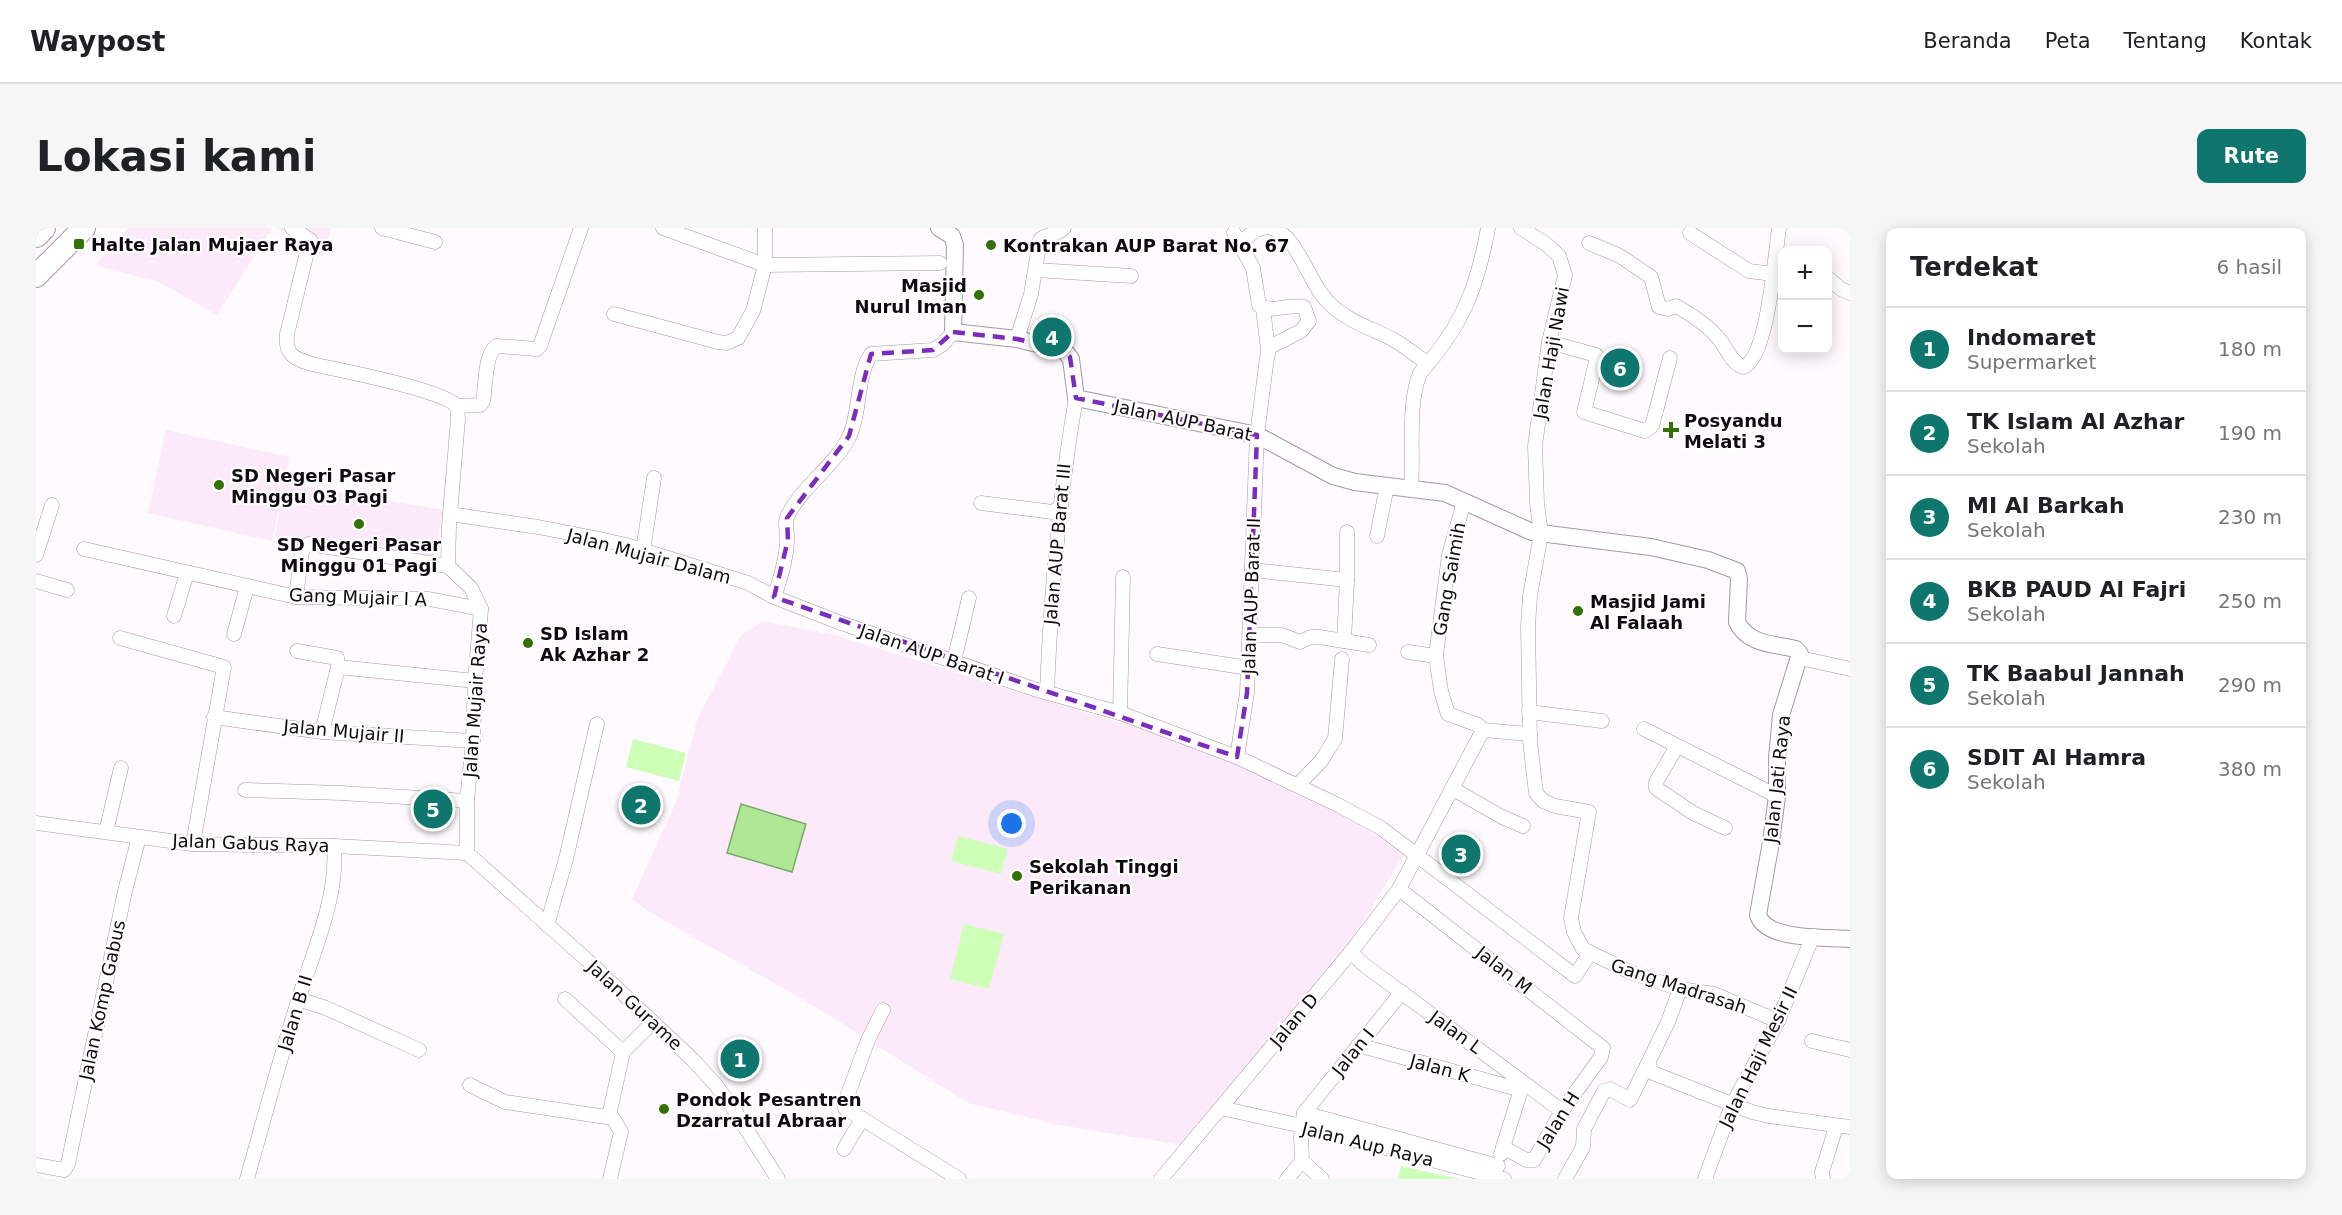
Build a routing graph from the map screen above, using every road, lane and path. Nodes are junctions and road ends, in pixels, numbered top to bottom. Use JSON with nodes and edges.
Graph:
{"nodes":[{"id":1,"x":43,"y":228,"type":"edge"},
{"id":2,"x":84,"y":228,"type":"edge"},
{"id":3,"x":292,"y":228,"type":"edge"},
{"id":4,"x":382,"y":228,"type":"edge"},
{"id":5,"x":581,"y":228,"type":"edge"},
{"id":6,"x":663,"y":228,"type":"edge"},
{"id":7,"x":765,"y":228,"type":"edge"},
{"id":8,"x":1064,"y":228,"type":"edge"},
{"id":9,"x":1263,"y":228,"type":"edge"},
{"id":10,"x":1272,"y":228,"type":"edge"},
{"id":11,"x":1488,"y":228,"type":"edge"},
{"id":12,"x":1521,"y":228,"type":"edge"},
{"id":13,"x":1779,"y":228,"type":"edge"},
{"id":14,"x":944,"y":230,"type":"edge"},
{"id":15,"x":1690,"y":233,"type":"dead end"},
{"id":16,"x":311,"y":234,"type":"edge"},
{"id":17,"x":36,"y":235,"type":"edge"},
{"id":18,"x":435,"y":242,"type":"dead end"},
{"id":19,"x":1589,"y":243,"type":"dead end"},
{"id":20,"x":940,"y":263,"type":"dead end"},
{"id":21,"x":765,"y":265,"type":"junction"},
{"id":22,"x":1036,"y":270,"type":"junction"},
{"id":23,"x":1773,"y":274,"type":"junction"},
{"id":24,"x":36,"y":276,"type":"edge"},
{"id":25,"x":1131,"y":276,"type":"dead end"},
{"id":26,"x":1832,"y":282,"type":"edge"},
{"id":27,"x":1850,"y":293,"type":"edge"},
{"id":28,"x":1263,"y":308,"type":"junction"},
{"id":29,"x":614,"y":314,"type":"dead end"},
{"id":30,"x":953,"y":332,"type":"junction"},
{"id":31,"x":1017,"y":339,"type":"junction"},
{"id":32,"x":1549,"y":342,"type":"junction"},
{"id":33,"x":1268,"y":350,"type":"junction"},
{"id":34,"x":1670,"y":358,"type":"dead end"},
{"id":35,"x":1428,"y":364,"type":"junction"},
{"id":36,"x":1076,"y":398,"type":"junction"},
{"id":37,"x":457,"y":406,"type":"junction"},
{"id":38,"x":1257,"y":435,"type":"junction"},
{"id":39,"x":654,"y":478,"type":"dead end"},
{"id":40,"x":1387,"y":486,"type":"junction"},
{"id":41,"x":1411,"y":489,"type":"junction"},
{"id":42,"x":1464,"y":502,"type":"junction"},
{"id":43,"x":981,"y":503,"type":"dead end"},
{"id":44,"x":52,"y":505,"type":"dead end"},
{"id":45,"x":1061,"y":506,"type":"junction"},
{"id":46,"x":450,"y":514,"type":"junction"},
{"id":47,"x":1347,"y":532,"type":"dead end"},
{"id":48,"x":1541,"y":534,"type":"junction"},
{"id":49,"x":1377,"y":536,"type":"dead end"},
{"id":50,"x":84,"y":549,"type":"dead end"},
{"id":51,"x":643,"y":550,"type":"junction"},
{"id":52,"x":36,"y":555,"type":"edge"},
{"id":53,"x":448,"y":566,"type":"junction"},
{"id":54,"x":1252,"y":570,"type":"junction"},
{"id":55,"x":187,"y":573,"type":"junction"},
{"id":56,"x":1124,"y":577,"type":"dead end"},
{"id":57,"x":1347,"y":580,"type":"junction"},
{"id":58,"x":36,"y":581,"type":"edge"},
{"id":59,"x":247,"y":587,"type":"junction"},
{"id":60,"x":67,"y":590,"type":"dead end"},
{"id":61,"x":296,"y":597,"type":"junction"},
{"id":62,"x":774,"y":597,"type":"junction"},
{"id":63,"x":969,"y":598,"type":"dead end"},
{"id":64,"x":482,"y":609,"type":"junction"},
{"id":65,"x":174,"y":616,"type":"dead end"},
{"id":66,"x":234,"y":634,"type":"dead end"},
{"id":67,"x":1250,"y":634,"type":"junction"},
{"id":68,"x":120,"y":638,"type":"dead end"},
{"id":69,"x":1344,"y":641,"type":"junction"},
{"id":70,"x":1369,"y":645,"type":"dead end"},
{"id":71,"x":297,"y":651,"type":"dead end"},
{"id":72,"x":1408,"y":652,"type":"dead end"},
{"id":73,"x":1156,"y":654,"type":"dead end"},
{"id":74,"x":1436,"y":656,"type":"junction"},
{"id":75,"x":1800,"y":658,"type":"junction"},
{"id":76,"x":1342,"y":659,"type":"dead end"},
{"id":77,"x":954,"y":661,"type":"junction"},
{"id":78,"x":338,"y":667,"type":"junction"},
{"id":79,"x":1249,"y":668,"type":"junction"},
{"id":80,"x":1850,"y":669,"type":"edge"},
{"id":81,"x":475,"y":681,"type":"junction"},
{"id":82,"x":1047,"y":692,"type":"junction"},
{"id":83,"x":1529,"y":712,"type":"junction"},
{"id":84,"x":1120,"y":713,"type":"junction"},
{"id":85,"x":214,"y":717,"type":"junction"},
{"id":86,"x":1602,"y":721,"type":"dead end"},
{"id":87,"x":597,"y":724,"type":"dead end"},
{"id":88,"x":1644,"y":729,"type":"dead end"},
{"id":89,"x":1483,"y":730,"type":"junction"},
{"id":90,"x":322,"y":732,"type":"junction"},
{"id":91,"x":1530,"y":734,"type":"junction"},
{"id":92,"x":473,"y":741,"type":"junction"},
{"id":93,"x":1677,"y":746,"type":"junction"},
{"id":94,"x":1237,"y":757,"type":"junction"},
{"id":95,"x":121,"y":768,"type":"dead end"},
{"id":96,"x":1298,"y":785,"type":"junction"},
{"id":97,"x":1453,"y":789,"type":"junction"},
{"id":98,"x":245,"y":790,"type":"dead end"},
{"id":99,"x":1777,"y":796,"type":"junction"},
{"id":100,"x":467,"y":801,"type":"junction"},
{"id":101,"x":36,"y":823,"type":"edge"},
{"id":102,"x":1523,"y":826,"type":"dead end"},
{"id":103,"x":1725,"y":828,"type":"dead end"},
{"id":104,"x":106,"y":832,"type":"junction"},
{"id":105,"x":137,"y":844,"type":"junction"},
{"id":106,"x":193,"y":844,"type":"junction"},
{"id":107,"x":334,"y":849,"type":"junction"},
{"id":108,"x":466,"y":854,"type":"junction"},
{"id":109,"x":1418,"y":856,"type":"junction"},
{"id":110,"x":1399,"y":889,"type":"junction"},
{"id":111,"x":547,"y":925,"type":"junction"},
{"id":112,"x":1813,"y":936,"type":"junction"},
{"id":113,"x":1850,"y":939,"type":"edge"},
{"id":114,"x":1351,"y":952,"type":"junction"},
{"id":115,"x":1590,"y":953,"type":"junction"},
{"id":116,"x":1680,"y":988,"type":"junction"},
{"id":117,"x":1402,"y":992,"type":"junction"},
{"id":118,"x":298,"y":999,"type":"junction"},
{"id":119,"x":565,"y":999,"type":"dead end"},
{"id":120,"x":883,"y":1011,"type":"dead end"},
{"id":121,"x":1778,"y":1021,"type":"junction"},
{"id":122,"x":648,"y":1026,"type":"junction"},
{"id":123,"x":1812,"y":1041,"type":"dead end"},
{"id":124,"x":1358,"y":1045,"type":"junction"},
{"id":125,"x":626,"y":1048,"type":"junction"},
{"id":126,"x":419,"y":1050,"type":"dead end"},
{"id":127,"x":1850,"y":1050,"type":"edge"},
{"id":128,"x":1603,"y":1053,"type":"joint"},
{"id":129,"x":1648,"y":1064,"type":"junction"},
{"id":130,"x":470,"y":1085,"type":"dead end"},
{"id":131,"x":1522,"y":1086,"type":"junction"},
{"id":132,"x":1732,"y":1105,"type":"junction"},
{"id":133,"x":1226,"y":1106,"type":"junction"},
{"id":134,"x":1562,"y":1111,"type":"junction"},
{"id":135,"x":609,"y":1116,"type":"junction"},
{"id":136,"x":1303,"y":1118,"type":"junction"},
{"id":137,"x":862,"y":1119,"type":"junction"},
{"id":138,"x":1843,"y":1127,"type":"edge"},
{"id":139,"x":1503,"y":1147,"type":"junction"},
{"id":140,"x":844,"y":1149,"type":"dead end"},
{"id":141,"x":1302,"y":1161,"type":"junction"},
{"id":142,"x":36,"y":1165,"type":"edge"},
{"id":143,"x":1499,"y":1176,"type":"edge"},
{"id":144,"x":247,"y":1179,"type":"edge"},
{"id":145,"x":610,"y":1179,"type":"edge"},
{"id":146,"x":778,"y":1179,"type":"edge"},
{"id":147,"x":959,"y":1179,"type":"edge"},
{"id":148,"x":1161,"y":1179,"type":"edge"},
{"id":149,"x":1287,"y":1179,"type":"edge"},
{"id":150,"x":1322,"y":1179,"type":"edge"},
{"id":151,"x":1565,"y":1179,"type":"edge"},
{"id":152,"x":1704,"y":1179,"type":"edge"},
{"id":153,"x":1823,"y":1179,"type":"edge"}],
"edges":[{"from":1,"to":17,"type":"highway"},
{"from":2,"to":24,"type":"highway"},
{"from":3,"to":16,"type":"street"},
{"from":4,"to":18,"type":"street"},
{"from":5,"to":37,"type":"street"},
{"from":6,"to":21,"type":"street"},
{"from":7,"to":21,"type":"street"},
{"from":8,"to":22,"type":"street"},
{"from":9,"to":28,"type":"street","name":"Jalan AUP Barat II"},
{"from":10,"to":35,"type":"street"},
{"from":11,"to":35,"type":"street"},
{"from":12,"to":32,"type":"street","name":"Jalan Haji Nawi"},
{"from":13,"to":23,"type":"street"},
{"from":14,"to":30,"type":"street"},
{"from":15,"to":23,"type":"street"},
{"from":16,"to":37,"type":"street"},
{"from":19,"to":23,"type":"street"},
{"from":20,"to":21,"type":"street"},
{"from":21,"to":29,"type":"street"},
{"from":22,"to":25,"type":"street"},
{"from":22,"to":31,"type":"street"},
{"from":26,"to":27,"type":"street"},
{"from":28,"to":33,"type":"street","name":"Jalan AUP Barat II"},
{"from":28,"to":33,"type":"street"},
{"from":30,"to":31,"type":"street"},
{"from":30,"to":62,"type":"street"},
{"from":31,"to":36,"type":"street"},
{"from":32,"to":34,"type":"street"},
{"from":32,"to":48,"type":"street","name":"Jalan Haji Nawi"},
{"from":33,"to":38,"type":"street","name":"Jalan AUP Barat II"},
{"from":35,"to":41,"type":"street"},
{"from":36,"to":38,"type":"street","name":"Jalan AUP Barat"},
{"from":36,"to":45,"type":"street","name":"Jalan AUP Barat III"},
{"from":37,"to":46,"type":"street"},
{"from":38,"to":40,"type":"street","name":"Jalan AUP Barat"},
{"from":38,"to":54,"type":"street","name":"Jalan AUP Barat II"},
{"from":39,"to":51,"type":"street"},
{"from":40,"to":41,"type":"street","name":"Jalan AUP Barat"},
{"from":40,"to":49,"type":"street"},
{"from":41,"to":42,"type":"street","name":"Jalan AUP Barat"},
{"from":42,"to":48,"type":"street","name":"Jalan AUP Barat"},
{"from":42,"to":74,"type":"street","name":"Gang Saimih"},
{"from":43,"to":45,"type":"street"},
{"from":44,"to":52,"type":"street"},
{"from":45,"to":82,"type":"street","name":"Jalan AUP Barat III"},
{"from":46,"to":51,"type":"street","name":"Jalan Mujair Dalam"},
{"from":46,"to":53,"type":"street"},
{"from":47,"to":57,"type":"street"},
{"from":48,"to":75,"type":"street"},
{"from":48,"to":83,"type":"street"},
{"from":50,"to":55,"type":"street","name":"Gang Mujair I A"},
{"from":51,"to":62,"type":"street","name":"Jalan Mujair Dalam"},
{"from":53,"to":61,"type":"street"},
{"from":53,"to":64,"type":"street","name":"Jalan Mujair Raya"},
{"from":54,"to":57,"type":"street"},
{"from":54,"to":67,"type":"street","name":"Jalan AUP Barat II"},
{"from":55,"to":59,"type":"street","name":"Gang Mujair I A"},
{"from":55,"to":65,"type":"street"},
{"from":56,"to":84,"type":"street"},
{"from":57,"to":69,"type":"street"},
{"from":58,"to":60,"type":"street"},
{"from":59,"to":61,"type":"street","name":"Gang Mujair I A"},
{"from":59,"to":66,"type":"street"},
{"from":61,"to":64,"type":"street","name":"Gang Mujair I A"},
{"from":62,"to":77,"type":"street","name":"Jalan AUP Barat I"},
{"from":63,"to":77,"type":"street"},
{"from":64,"to":81,"type":"street","name":"Jalan Mujair Raya"},
{"from":67,"to":69,"type":"street"},
{"from":67,"to":79,"type":"street","name":"Jalan AUP Barat II"},
{"from":68,"to":85,"type":"street"},
{"from":69,"to":70,"type":"street"},
{"from":71,"to":78,"type":"street"},
{"from":72,"to":74,"type":"street"},
{"from":73,"to":79,"type":"street"},
{"from":74,"to":89,"type":"street","name":"Gang Saimih"},
{"from":75,"to":80,"type":"street"},
{"from":75,"to":99,"type":"street","name":"Jalan Jati Raya"},
{"from":76,"to":96,"type":"street"},
{"from":77,"to":82,"type":"street","name":"Jalan AUP Barat I"},
{"from":78,"to":81,"type":"street"},
{"from":78,"to":90,"type":"street"},
{"from":79,"to":94,"type":"street","name":"Jalan AUP Barat II"},
{"from":81,"to":92,"type":"street","name":"Jalan Mujair Raya"},
{"from":82,"to":84,"type":"street","name":"Jalan AUP Barat I"},
{"from":83,"to":86,"type":"street"},
{"from":83,"to":91,"type":"street"},
{"from":84,"to":94,"type":"street","name":"Jalan AUP Barat I"},
{"from":85,"to":90,"type":"street","name":"Jalan Mujair II"},
{"from":85,"to":106,"type":"street"},
{"from":87,"to":111,"type":"street"},
{"from":88,"to":93,"type":"street"},
{"from":89,"to":91,"type":"street"},
{"from":89,"to":97,"type":"street"},
{"from":90,"to":92,"type":"street","name":"Jalan Mujair II"},
{"from":91,"to":115,"type":"street"},
{"from":92,"to":100,"type":"street","name":"Jalan Mujair Raya"},
{"from":93,"to":99,"type":"street"},
{"from":93,"to":103,"type":"street"},
{"from":94,"to":96,"type":"street","name":"Jalan AUP Barat I"},
{"from":95,"to":104,"type":"street"},
{"from":96,"to":109,"type":"street","name":"Jalan AUP Barat I"},
{"from":97,"to":102,"type":"street"},
{"from":97,"to":109,"type":"street"},
{"from":98,"to":100,"type":"street"},
{"from":99,"to":112,"type":"street","name":"Jalan Jati Raya"},
{"from":100,"to":108,"type":"street","name":"Jalan Mujair Raya"},
{"from":101,"to":104,"type":"street","name":"Jalan Gabus Raya"},
{"from":104,"to":105,"type":"street","name":"Jalan Gabus Raya"},
{"from":105,"to":106,"type":"street","name":"Jalan Gabus Raya"},
{"from":105,"to":142,"type":"street","name":"Jalan Komp Gabus"},
{"from":106,"to":107,"type":"street","name":"Jalan Gabus Raya"},
{"from":107,"to":108,"type":"street","name":"Jalan Gabus Raya"},
{"from":107,"to":118,"type":"street","name":"Jalan B II"},
{"from":108,"to":111,"type":"street","name":"Jalan Gurame"},
{"from":109,"to":110,"type":"street","name":"Jalan D"},
{"from":109,"to":115,"type":"street","name":"Gang Madrasah"},
{"from":110,"to":114,"type":"street","name":"Jalan D"},
{"from":110,"to":128,"type":"street","name":"Jalan M"},
{"from":111,"to":122,"type":"street","name":"Jalan Gurame"},
{"from":112,"to":113,"type":"street","name":"Jalan Jati Raya"},
{"from":112,"to":121,"type":"street","name":"Jalan Haji Mesir II"},
{"from":114,"to":117,"type":"street","name":"Jalan L"},
{"from":114,"to":133,"type":"street","name":"Jalan D"},
{"from":115,"to":116,"type":"street","name":"Gang Madrasah"},
{"from":116,"to":121,"type":"street","name":"Gang Madrasah"},
{"from":116,"to":129,"type":"street"},
{"from":117,"to":124,"type":"street","name":"Jalan I"},
{"from":117,"to":131,"type":"street","name":"Jalan L"},
{"from":118,"to":126,"type":"street"},
{"from":118,"to":144,"type":"street","name":"Jalan B II"},
{"from":119,"to":125,"type":"street"},
{"from":120,"to":137,"type":"street"},
{"from":121,"to":132,"type":"street","name":"Jalan Haji Mesir II"},
{"from":122,"to":125,"type":"street"},
{"from":122,"to":146,"type":"street","name":"Jalan Gurame"},
{"from":123,"to":127,"type":"street"},
{"from":124,"to":131,"type":"street","name":"Jalan K"},
{"from":124,"to":136,"type":"street","name":"Jalan I"},
{"from":125,"to":135,"type":"street"},
{"from":128,"to":134,"type":"street","name":"Jalan H"},
{"from":129,"to":132,"type":"street"},
{"from":129,"to":151,"type":"street"},
{"from":130,"to":135,"type":"street"},
{"from":131,"to":134,"type":"street","name":"Jalan L"},
{"from":131,"to":139,"type":"street"},
{"from":132,"to":138,"type":"street"},
{"from":132,"to":152,"type":"street","name":"Jalan Haji Mesir II"},
{"from":133,"to":136,"type":"street","name":"Jalan Aup Raya"},
{"from":133,"to":148,"type":"street","name":"Jalan D"},
{"from":134,"to":139,"type":"street","name":"Jalan H"},
{"from":135,"to":145,"type":"street"},
{"from":136,"to":141,"type":"street"},
{"from":136,"to":143,"type":"street","name":"Jalan Aup Raya"},
{"from":137,"to":140,"type":"street"},
{"from":137,"to":147,"type":"street"},
{"from":138,"to":153,"type":"street"},
{"from":139,"to":143,"type":"street"},
{"from":141,"to":149,"type":"street"},
{"from":141,"to":150,"type":"street"}]}
